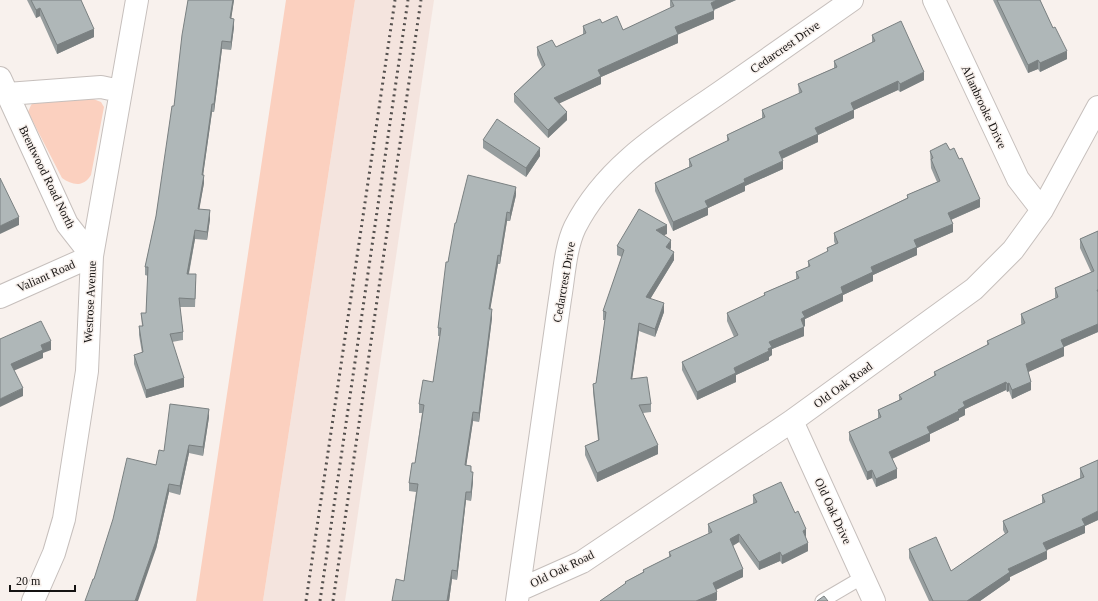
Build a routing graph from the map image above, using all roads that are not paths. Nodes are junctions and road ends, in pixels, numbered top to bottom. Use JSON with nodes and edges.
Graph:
{"nodes":[{"id":1,"x":137,"y":0,"type":"edge"},
{"id":2,"x":852,"y":0,"type":"edge"},
{"id":3,"x":934,"y":0,"type":"edge"},
{"id":4,"x":4,"y":86,"type":"edge"},
{"id":5,"x":120,"y":91,"type":"junction"},
{"id":6,"x":1098,"y":107,"type":"edge"},
{"id":7,"x":1042,"y":210,"type":"junction"},
{"id":8,"x":92,"y":256,"type":"junction"},
{"id":9,"x":0,"y":297,"type":"edge"},
{"id":10,"x":792,"y":421,"type":"junction"},
{"id":11,"x":863,"y":577,"type":"junction"},
{"id":12,"x":518,"y":595,"type":"edge"},
{"id":13,"x":33,"y":601,"type":"edge"},
{"id":14,"x":822,"y":601,"type":"edge"},
{"id":15,"x":874,"y":601,"type":"edge"}],
"edges":[{"from":1,"to":5,"type":"street","name":"Westrose Avenue"},
{"from":2,"to":12,"type":"street","name":"Cedarcrest Drive"},
{"from":3,"to":7,"type":"street","name":"Allanbrooke Drive"},
{"from":4,"to":5,"type":"street","name":"Brentwood Road North"},
{"from":4,"to":8,"type":"street","name":"Brentwood Road North"},
{"from":5,"to":8,"type":"street","name":"Westrose Avenue"},
{"from":6,"to":7,"type":"street","name":"Old Oak Road"},
{"from":7,"to":10,"type":"street","name":"Old Oak Road"},
{"from":8,"to":9,"type":"street","name":"Valiant Road"},
{"from":8,"to":13,"type":"street","name":"Westrose Avenue"},
{"from":10,"to":11,"type":"street","name":"Old Oak Drive"},
{"from":10,"to":12,"type":"street","name":"Old Oak Road"},
{"from":11,"to":14,"type":"lane"},
{"from":11,"to":15,"type":"street","name":"Old Oak Drive"}]}
